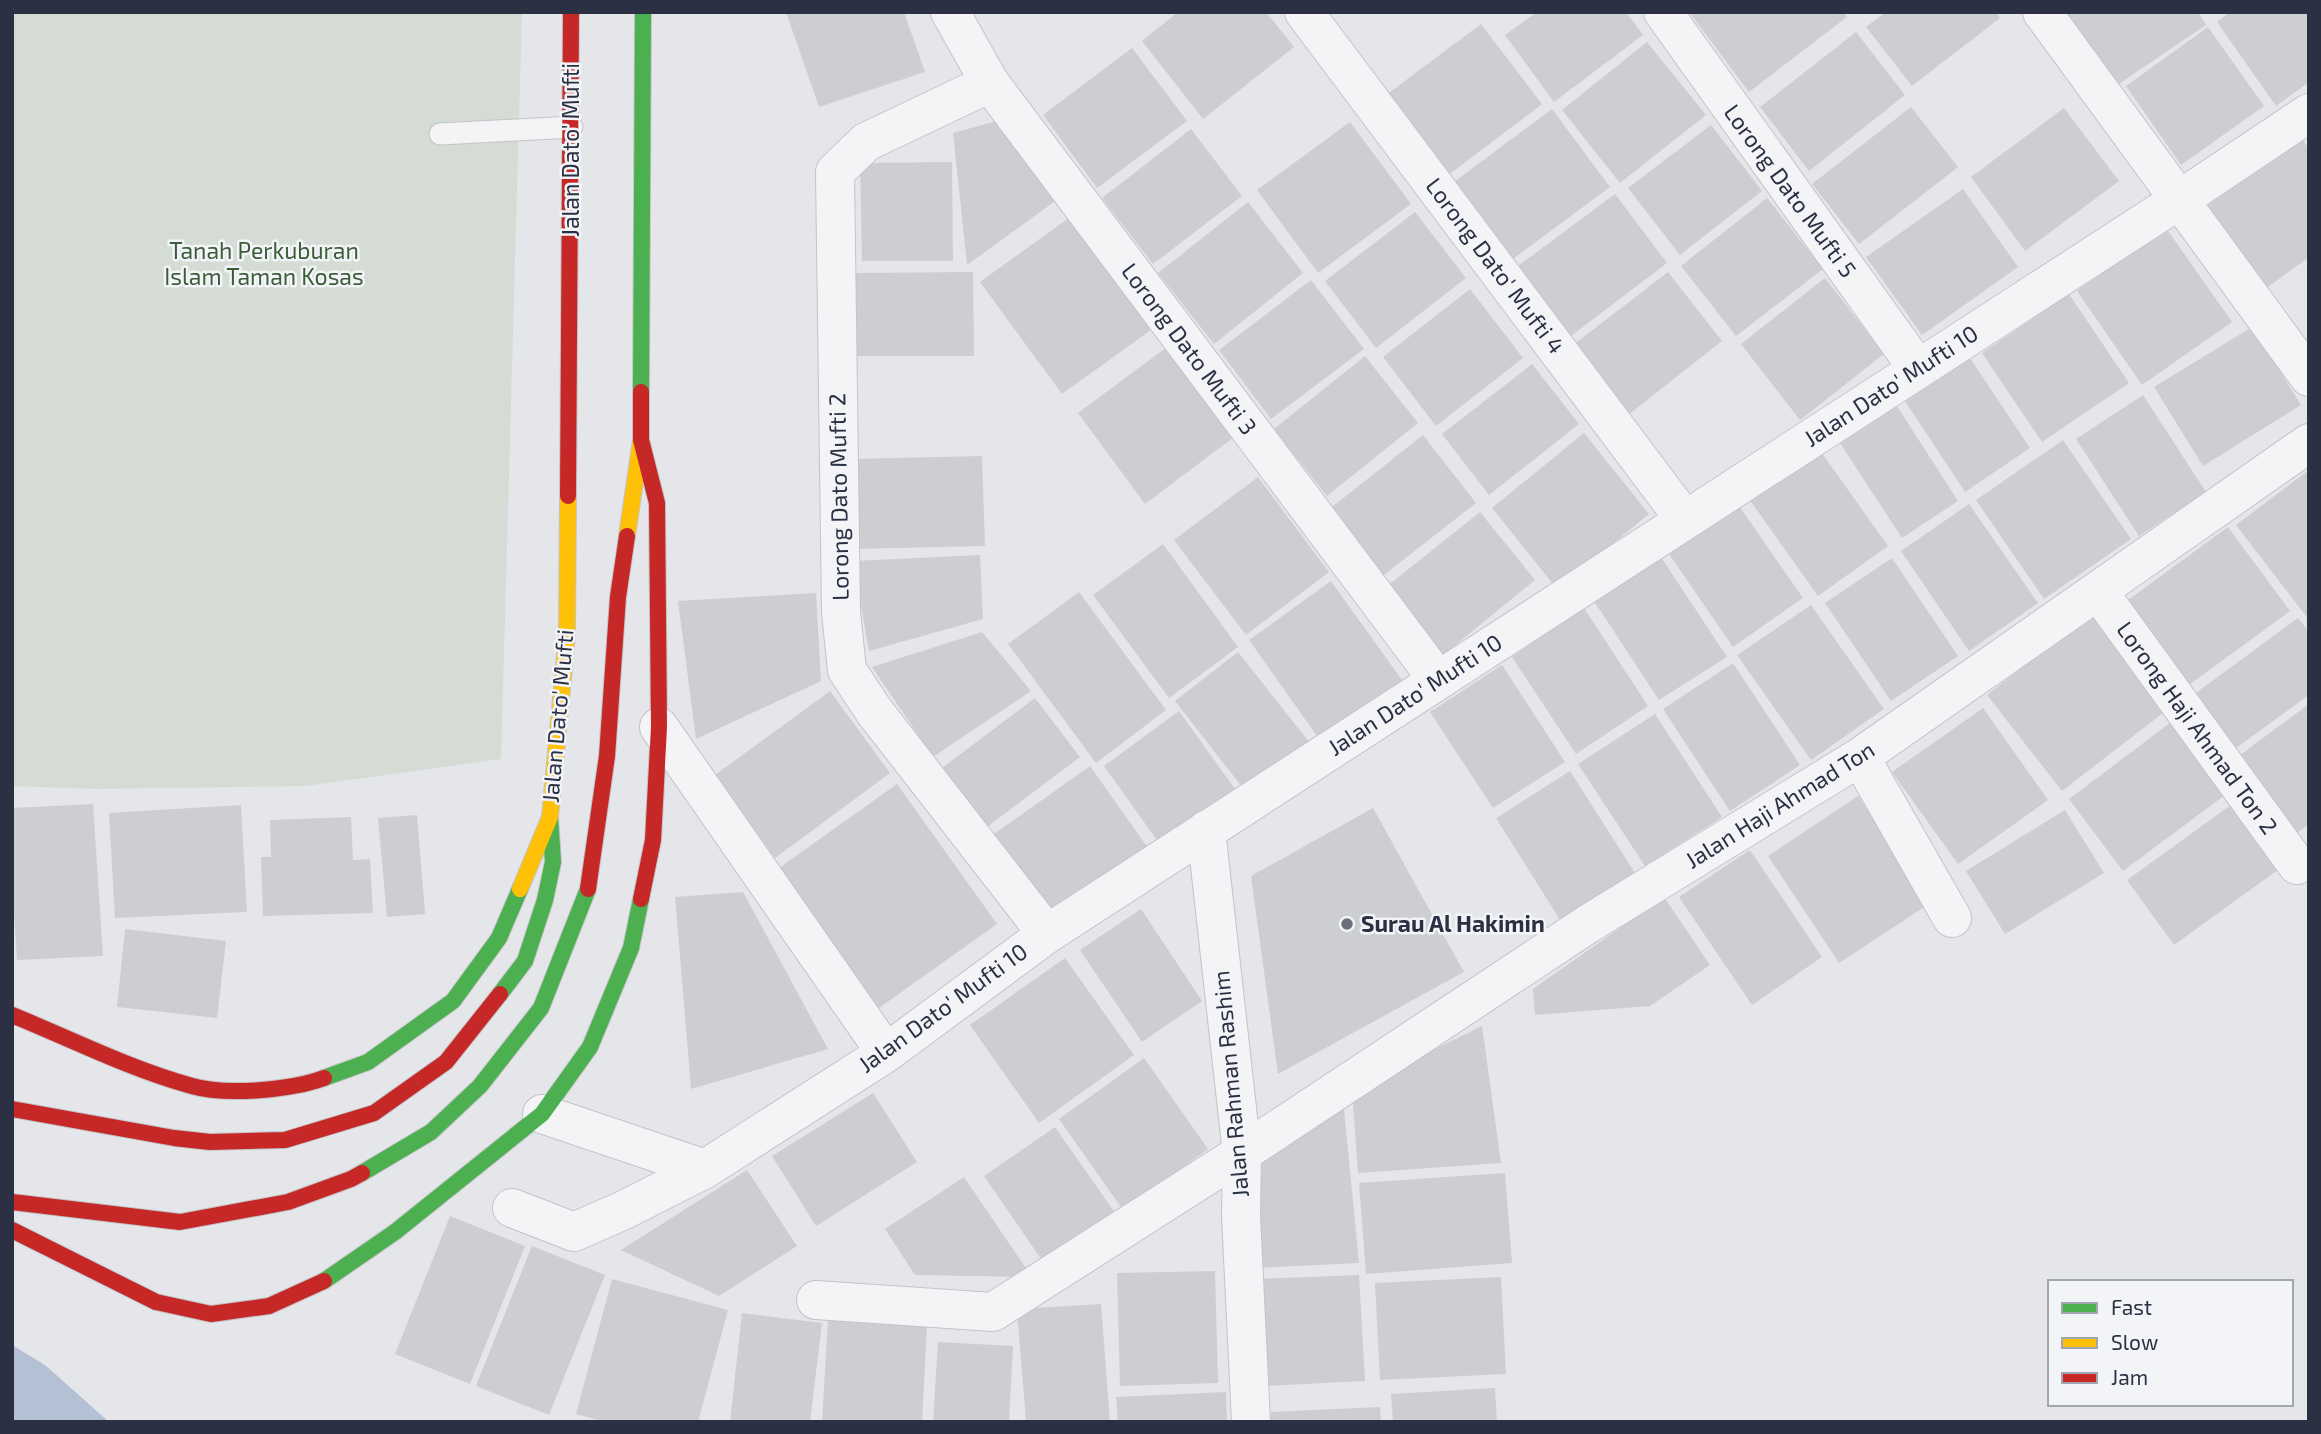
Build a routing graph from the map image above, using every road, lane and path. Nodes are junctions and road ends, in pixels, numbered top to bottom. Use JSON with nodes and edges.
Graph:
{"nodes":[{"id":1,"x":570,"y":12,"type":"edge"},
{"id":2,"x":643,"y":12,"type":"edge"},
{"id":3,"x":950,"y":12,"type":"edge"},
{"id":4,"x":1304,"y":12,"type":"edge"},
{"id":5,"x":1663,"y":12,"type":"edge"},
{"id":6,"x":2042,"y":12,"type":"edge"},
{"id":7,"x":990,"y":83,"type":"junction"},
{"id":8,"x":2309,"y":113,"type":"edge"},
{"id":9,"x":572,"y":127,"type":"junction"},
{"id":10,"x":440,"y":134,"type":"dead end"},
{"id":11,"x":2179,"y":200,"type":"junction"},
{"id":12,"x":1918,"y":369,"type":"junction"},
{"id":13,"x":2309,"y":377,"type":"edge"},
{"id":14,"x":641,"y":440,"type":"junction"},
{"id":15,"x":2309,"y":443,"type":"edge"},
{"id":16,"x":1685,"y":520,"type":"junction"},
{"id":17,"x":2098,"y":591,"type":"junction"},
{"id":18,"x":1438,"y":680,"type":"junction"},
{"id":19,"x":659,"y":727,"type":"junction"},
{"id":20,"x":1860,"y":757,"type":"junction"},
{"id":21,"x":550,"y":817,"type":"junction"},
{"id":22,"x":1206,"y":830,"type":"junction"},
{"id":23,"x":2297,"y":865,"type":"dead end"},
{"id":24,"x":1952,"y":918,"type":"dead end"},
{"id":25,"x":1047,"y":934,"type":"junction"},
{"id":26,"x":12,"y":1015,"type":"edge"},
{"id":27,"x":886,"y":1053,"type":"junction"},
{"id":28,"x":12,"y":1109,"type":"edge"},
{"id":29,"x":542,"y":1114,"type":"junction"},
{"id":30,"x":1242,"y":1153,"type":"junction"},
{"id":31,"x":705,"y":1169,"type":"junction"},
{"id":32,"x":12,"y":1202,"type":"edge"},
{"id":33,"x":512,"y":1208,"type":"dead end"},
{"id":34,"x":12,"y":1230,"type":"edge"},
{"id":35,"x":816,"y":1300,"type":"dead end"},
{"id":36,"x":1251,"y":1422,"type":"edge"}],
"edges":[{"from":1,"to":9,"type":"main road","name":"Jalan Dato' Mufti"},
{"from":2,"to":14,"type":"main road"},
{"from":3,"to":7,"type":"street","name":"Lorong Dato Mufti 3"},
{"from":4,"to":16,"type":"street","name":"Lorong Dato' Mufti 4"},
{"from":5,"to":12,"type":"street","name":"Lorong Dato Mufti 5"},
{"from":6,"to":11,"type":"street"},
{"from":7,"to":18,"type":"street","name":"Lorong Dato Mufti 3"},
{"from":7,"to":25,"type":"street","name":"Lorong Dato Mufti 2"},
{"from":8,"to":11,"type":"street","name":"Jalan Dato' Mufti 10"},
{"from":9,"to":10,"type":"lane"},
{"from":9,"to":21,"type":"main road","name":"Jalan Dato' Mufti"},
{"from":11,"to":12,"type":"street","name":"Jalan Dato' Mufti 10"},
{"from":11,"to":13,"type":"street"},
{"from":12,"to":16,"type":"street","name":"Jalan Dato' Mufti 10"},
{"from":14,"to":19,"type":"main road"},
{"from":14,"to":32,"type":"main road"},
{"from":15,"to":17,"type":"street","name":"Jalan Haji Ahmad Ton"},
{"from":16,"to":18,"type":"street","name":"Jalan Dato' Mufti 10"},
{"from":17,"to":20,"type":"street","name":"Jalan Haji Ahmad Ton"},
{"from":17,"to":23,"type":"street","name":"Lorong Haji Ahmad Ton 2"},
{"from":18,"to":22,"type":"street","name":"Jalan Dato' Mufti 10"},
{"from":19,"to":27,"type":"street"},
{"from":19,"to":29,"type":"main road"},
{"from":20,"to":24,"type":"street"},
{"from":20,"to":30,"type":"street","name":"Jalan Haji Ahmad Ton"},
{"from":21,"to":26,"type":"main road","name":"Jalan Dato' Mufti"},
{"from":21,"to":28,"type":"main road"},
{"from":22,"to":25,"type":"street","name":"Jalan Dato' Mufti 10"},
{"from":22,"to":30,"type":"street","name":"Jalan Rahman Rashim"},
{"from":25,"to":27,"type":"street","name":"Jalan Dato' Mufti 10"},
{"from":27,"to":31,"type":"street","name":"Jalan Dato' Mufti 10"},
{"from":29,"to":31,"type":"street"},
{"from":29,"to":34,"type":"main road"},
{"from":30,"to":35,"type":"street","name":"Jalan Haji Ahmad Ton"},
{"from":30,"to":36,"type":"street","name":"Jalan Rahman Rashim"},
{"from":31,"to":33,"type":"street","name":"Jalan Dato' Mufti 10"}]}
